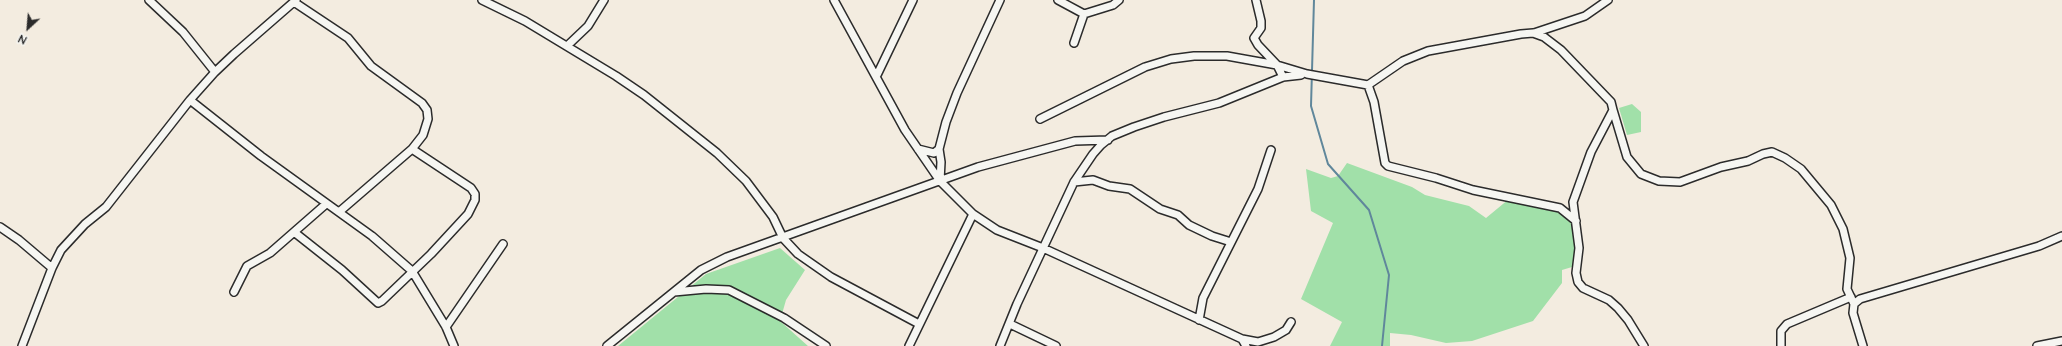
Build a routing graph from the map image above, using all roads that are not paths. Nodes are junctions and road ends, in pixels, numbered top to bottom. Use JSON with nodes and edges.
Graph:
{"nodes":[{"id":1,"x":149,"y":0,"type":"edge"},
{"id":2,"x":482,"y":0,"type":"edge"},
{"id":3,"x":604,"y":0,"type":"edge"},
{"id":4,"x":834,"y":0,"type":"edge"},
{"id":5,"x":912,"y":0,"type":"edge"},
{"id":6,"x":1000,"y":0,"type":"edge"},
{"id":7,"x":1058,"y":0,"type":"edge"},
{"id":8,"x":1119,"y":0,"type":"edge"},
{"id":9,"x":1256,"y":0,"type":"edge"},
{"id":10,"x":1608,"y":0,"type":"edge"},
{"id":11,"x":295,"y":1,"type":"edge"},
{"id":12,"x":1084,"y":14,"type":"junction"},
{"id":13,"x":1533,"y":33,"type":"junction"},
{"id":14,"x":1074,"y":43,"type":"dead end"},
{"id":15,"x":567,"y":46,"type":"junction"},
{"id":16,"x":1277,"y":65,"type":"junction"},
{"id":17,"x":215,"y":72,"type":"junction"},
{"id":18,"x":1307,"y":74,"type":"junction"},
{"id":19,"x":877,"y":75,"type":"junction"},
{"id":20,"x":1282,"y":77,"type":"junction"},
{"id":21,"x":1368,"y":85,"type":"junction"},
{"id":22,"x":190,"y":100,"type":"junction"},
{"id":23,"x":1614,"y":110,"type":"junction"},
{"id":24,"x":1040,"y":118,"type":"dead end"},
{"id":25,"x":1108,"y":140,"type":"junction"},
{"id":26,"x":412,"y":149,"type":"junction"},
{"id":27,"x":918,"y":149,"type":"junction"},
{"id":28,"x":939,"y":149,"type":"junction"},
{"id":29,"x":1271,"y":150,"type":"dead end"},
{"id":30,"x":940,"y":181,"type":"junction"},
{"id":31,"x":1074,"y":182,"type":"junction"},
{"id":32,"x":326,"y":204,"type":"junction"},
{"id":33,"x":339,"y":212,"type":"junction"},
{"id":34,"x":972,"y":214,"type":"junction"},
{"id":35,"x":1576,"y":221,"type":"junction"},
{"id":36,"x":0,"y":227,"type":"edge"},
{"id":37,"x":294,"y":232,"type":"junction"},
{"id":38,"x":2062,"y":236,"type":"edge"},
{"id":39,"x":783,"y":238,"type":"junction"},
{"id":40,"x":1231,"y":242,"type":"junction"},
{"id":41,"x":503,"y":244,"type":"dead end"},
{"id":42,"x":1043,"y":248,"type":"junction"},
{"id":43,"x":52,"y":268,"type":"junction"},
{"id":44,"x":412,"y":271,"type":"junction"},
{"id":45,"x":234,"y":292,"type":"dead end"},
{"id":46,"x":673,"y":292,"type":"junction"},
{"id":47,"x":1853,"y":300,"type":"junction"},
{"id":48,"x":1199,"y":320,"type":"junction"},
{"id":49,"x":1291,"y":322,"type":"dead end"},
{"id":50,"x":919,"y":324,"type":"junction"},
{"id":51,"x":1010,"y":324,"type":"junction"},
{"id":52,"x":446,"y":327,"type":"junction"},
{"id":53,"x":2062,"y":340,"type":"edge"},
{"id":54,"x":1244,"y":343,"type":"edge"},
{"id":55,"x":22,"y":346,"type":"edge"},
{"id":56,"x":454,"y":346,"type":"edge"},
{"id":57,"x":607,"y":346,"type":"edge"},
{"id":58,"x":826,"y":346,"type":"edge"},
{"id":59,"x":909,"y":346,"type":"edge"},
{"id":60,"x":1000,"y":346,"type":"edge"},
{"id":61,"x":1056,"y":346,"type":"edge"},
{"id":62,"x":1644,"y":346,"type":"edge"},
{"id":63,"x":1781,"y":346,"type":"edge"},
{"id":64,"x":1863,"y":346,"type":"edge"},
{"id":65,"x":2037,"y":346,"type":"edge"}],
"edges":[{"from":1,"to":17,"type":"street"},
{"from":2,"to":15,"type":"street"},
{"from":3,"to":15,"type":"street"},
{"from":4,"to":19,"type":"street"},
{"from":5,"to":19,"type":"street"},
{"from":6,"to":28,"type":"street"},
{"from":7,"to":12,"type":"street"},
{"from":8,"to":12,"type":"street"},
{"from":9,"to":16,"type":"street"},
{"from":10,"to":13,"type":"street"},
{"from":11,"to":17,"type":"street"},
{"from":11,"to":26,"type":"street"},
{"from":12,"to":14,"type":"street"},
{"from":13,"to":21,"type":"street"},
{"from":13,"to":23,"type":"street"},
{"from":15,"to":39,"type":"street"},
{"from":16,"to":18,"type":"street"},
{"from":16,"to":20,"type":"street"},
{"from":16,"to":24,"type":"street"},
{"from":17,"to":22,"type":"street"},
{"from":18,"to":20,"type":"street"},
{"from":18,"to":21,"type":"street"},
{"from":19,"to":27,"type":"street"},
{"from":20,"to":25,"type":"street"},
{"from":21,"to":35,"type":"street"},
{"from":22,"to":32,"type":"street"},
{"from":22,"to":43,"type":"street"},
{"from":23,"to":35,"type":"street"},
{"from":23,"to":47,"type":"street"},
{"from":25,"to":30,"type":"street"},
{"from":25,"to":31,"type":"street"},
{"from":26,"to":33,"type":"street"},
{"from":26,"to":44,"type":"street"},
{"from":27,"to":28,"type":"street"},
{"from":27,"to":30,"type":"street"},
{"from":28,"to":30,"type":"street"},
{"from":29,"to":40,"type":"street"},
{"from":30,"to":34,"type":"street"},
{"from":30,"to":39,"type":"street"},
{"from":31,"to":40,"type":"street"},
{"from":31,"to":42,"type":"street"},
{"from":32,"to":33,"type":"street"},
{"from":32,"to":37,"type":"street"},
{"from":33,"to":44,"type":"street"},
{"from":34,"to":42,"type":"street"},
{"from":34,"to":50,"type":"street"},
{"from":35,"to":62,"type":"street"},
{"from":36,"to":43,"type":"street"},
{"from":37,"to":44,"type":"street"},
{"from":37,"to":45,"type":"street"},
{"from":38,"to":47,"type":"street"},
{"from":39,"to":46,"type":"street"},
{"from":39,"to":50,"type":"street"},
{"from":40,"to":48,"type":"street"},
{"from":41,"to":52,"type":"street"},
{"from":42,"to":48,"type":"street"},
{"from":42,"to":51,"type":"street"},
{"from":43,"to":55,"type":"street"},
{"from":44,"to":52,"type":"street"},
{"from":46,"to":57,"type":"street"},
{"from":46,"to":58,"type":"street"},
{"from":47,"to":63,"type":"street"},
{"from":47,"to":64,"type":"street"},
{"from":48,"to":54,"type":"street"},
{"from":49,"to":54,"type":"street"},
{"from":50,"to":59,"type":"street"},
{"from":51,"to":60,"type":"street"},
{"from":51,"to":61,"type":"street"},
{"from":52,"to":56,"type":"street"},
{"from":53,"to":65,"type":"street"}]}
